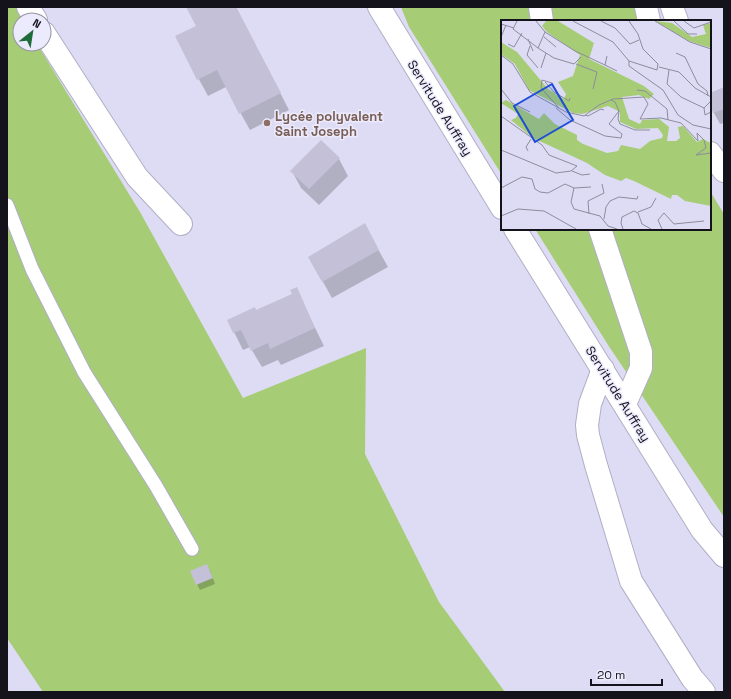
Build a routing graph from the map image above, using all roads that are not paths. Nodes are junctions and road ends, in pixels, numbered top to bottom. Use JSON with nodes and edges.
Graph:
{"nodes":[{"id":1,"x":379,"y":7,"type":"edge"},
{"id":2,"x":540,"y":7,"type":"edge"},
{"id":3,"x":646,"y":7,"type":"edge"},
{"id":4,"x":672,"y":7,"type":"edge"},
{"id":5,"x":542,"y":20,"type":"edge"},
{"id":6,"x":649,"y":20,"type":"edge"},
{"id":7,"x":677,"y":20,"type":"edge"},
{"id":8,"x":52,"y":45,"type":"edge"},
{"id":9,"x":711,"y":154,"type":"edge"},
{"id":10,"x":724,"y":171,"type":"edge"},
{"id":11,"x":7,"y":206,"type":"edge"},
{"id":12,"x":501,"y":206,"type":"edge"},
{"id":13,"x":181,"y":224,"type":"dead end"},
{"id":14,"x":516,"y":230,"type":"edge"},
{"id":15,"x":600,"y":230,"type":"edge"},
{"id":16,"x":603,"y":369,"type":"junction"},
{"id":17,"x":625,"y":404,"type":"junction"},
{"id":18,"x":192,"y":548,"type":"dead end"},
{"id":19,"x":724,"y":556,"type":"edge"},
{"id":20,"x":704,"y":692,"type":"edge"}],
"edges":[{"from":1,"to":12,"type":"street","name":"Servitude Auffray"},
{"from":2,"to":5,"type":"street"},
{"from":3,"to":6,"type":"street"},
{"from":4,"to":7,"type":"street"},
{"from":8,"to":13,"type":"street"},
{"from":9,"to":10,"type":"street"},
{"from":11,"to":18,"type":"lane"},
{"from":14,"to":16,"type":"street","name":"Servitude Auffray"},
{"from":15,"to":17,"type":"street"},
{"from":16,"to":17,"type":"street","name":"Servitude Auffray"},
{"from":16,"to":20,"type":"street"},
{"from":17,"to":19,"type":"street","name":"Servitude Auffray"}]}
